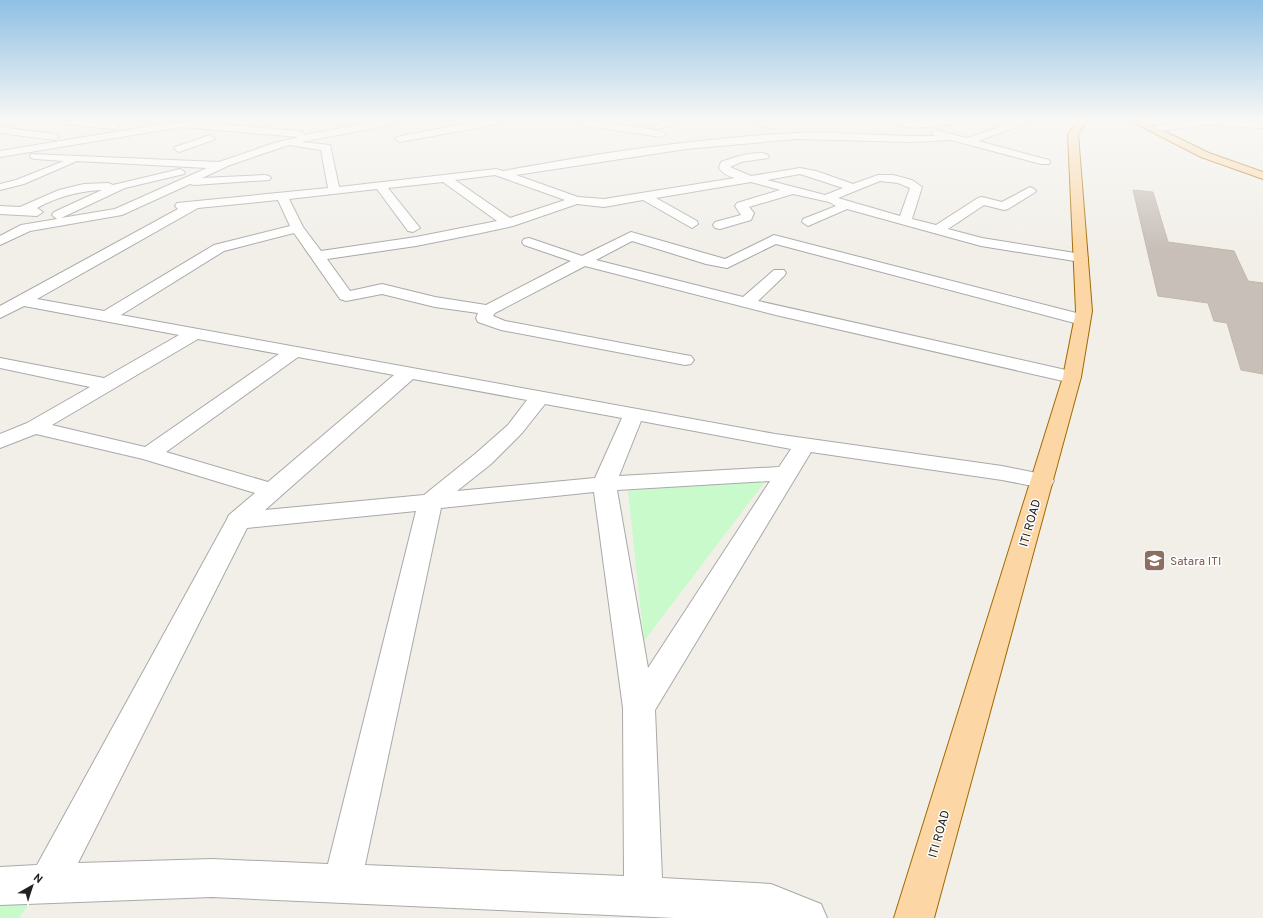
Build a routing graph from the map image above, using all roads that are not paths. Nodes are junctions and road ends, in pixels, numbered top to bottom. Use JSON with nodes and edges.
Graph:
{"nodes":[{"id":1,"x":64,"y":164,"type":"edge"},
{"id":2,"x":180,"y":164,"type":"edge"},
{"id":3,"x":224,"y":164,"type":"edge"},
{"id":4,"x":329,"y":164,"type":"edge"},
{"id":5,"x":563,"y":164,"type":"edge"},
{"id":6,"x":726,"y":164,"type":"edge"},
{"id":7,"x":1075,"y":164,"type":"edge"},
{"id":8,"x":1229,"y":164,"type":"edge"},
{"id":9,"x":1245,"y":164,"type":"edge"},
{"id":10,"x":218,"y":166,"type":"junction"},
{"id":11,"x":1263,"y":170,"type":"edge"},
{"id":12,"x":503,"y":174,"type":"junction"},
{"id":13,"x":0,"y":175,"type":"edge"},
{"id":14,"x":1263,"y":176,"type":"edge"},
{"id":15,"x":32,"y":177,"type":"junction"},
{"id":16,"x":265,"y":178,"type":"dead end"},
{"id":17,"x":445,"y":178,"type":"junction"},
{"id":18,"x":748,"y":179,"type":"junction"},
{"id":19,"x":179,"y":183,"type":"junction"},
{"id":20,"x":121,"y":186,"type":"junction"},
{"id":21,"x":380,"y":186,"type":"junction"},
{"id":22,"x":704,"y":186,"type":"junction"},
{"id":23,"x":0,"y":187,"type":"edge"},
{"id":24,"x":854,"y":188,"type":"junction"},
{"id":25,"x":794,"y":190,"type":"junction"},
{"id":26,"x":334,"y":191,"type":"junction"},
{"id":27,"x":1030,"y":191,"type":"dead end"},
{"id":28,"x":282,"y":196,"type":"junction"},
{"id":29,"x":644,"y":196,"type":"junction"},
{"id":30,"x":826,"y":199,"type":"junction"},
{"id":31,"x":576,"y":200,"type":"junction"},
{"id":32,"x":196,"y":204,"type":"junction"},
{"id":33,"x":844,"y":205,"type":"junction"},
{"id":34,"x":741,"y":206,"type":"junction"},
{"id":35,"x":0,"y":210,"type":"edge"},
{"id":36,"x":23,"y":211,"type":"junction"},
{"id":37,"x":118,"y":212,"type":"junction"},
{"id":38,"x":62,"y":213,"type":"junction"},
{"id":39,"x":497,"y":215,"type":"junction"},
{"id":40,"x":459,"y":221,"type":"dead end"},
{"id":41,"x":905,"y":221,"type":"junction"},
{"id":42,"x":808,"y":222,"type":"dead end"},
{"id":43,"x":508,"y":223,"type":"junction"},
{"id":44,"x":692,"y":224,"type":"dead end"},
{"id":45,"x":720,"y":225,"type":"dead end"},
{"id":46,"x":428,"y":226,"type":"dead end"},
{"id":47,"x":26,"y":228,"type":"junction"},
{"id":48,"x":297,"y":228,"type":"junction"},
{"id":49,"x":413,"y":228,"type":"junction"},
{"id":50,"x":399,"y":230,"type":"dead end"},
{"id":51,"x":938,"y":230,"type":"junction"},
{"id":52,"x":0,"y":240,"type":"edge"},
{"id":53,"x":529,"y":242,"type":"dead end"},
{"id":54,"x":318,"y":256,"type":"junction"},
{"id":55,"x":1081,"y":258,"type":"junction"},
{"id":56,"x":584,"y":261,"type":"junction"},
{"id":57,"x":711,"y":261,"type":"junction"},
{"id":58,"x":779,"y":273,"type":"dead end"},
{"id":59,"x":670,"y":283,"type":"junction"},
{"id":60,"x":21,"y":302,"type":"junction"},
{"id":61,"x":747,"y":302,"type":"junction"},
{"id":62,"x":488,"y":310,"type":"junction"},
{"id":63,"x":0,"y":313,"type":"edge"},
{"id":64,"x":106,"y":316,"type":"junction"},
{"id":65,"x":1082,"y":320,"type":"junction"},
{"id":66,"x":196,"y":333,"type":"junction"},
{"id":67,"x":296,"y":351,"type":"junction"},
{"id":68,"x":685,"y":360,"type":"dead end"},
{"id":69,"x":0,"y":363,"type":"edge"},
{"id":70,"x":408,"y":373,"type":"junction"},
{"id":71,"x":1072,"y":377,"type":"junction"},
{"id":72,"x":106,"y":384,"type":"junction"},
{"id":73,"x":541,"y":396,"type":"junction"},
{"id":74,"x":634,"y":413,"type":"junction"},
{"id":75,"x":34,"y":427,"type":"junction"},
{"id":76,"x":0,"y":442,"type":"edge"},
{"id":77,"x":805,"y":443,"type":"junction"},
{"id":78,"x":149,"y":454,"type":"junction"},
{"id":79,"x":786,"y":472,"type":"junction"},
{"id":80,"x":1042,"y":480,"type":"junction"},
{"id":81,"x":604,"y":484,"type":"junction"},
{"id":82,"x":273,"y":490,"type":"junction"},
{"id":83,"x":430,"y":502,"type":"junction"},
{"id":84,"x":238,"y":521,"type":"junction"},
{"id":85,"x":639,"y":708,"type":"junction"},
{"id":86,"x":48,"y":883,"type":"junction"},
{"id":87,"x":342,"y":884,"type":"junction"},
{"id":88,"x":0,"y":886,"type":"edge"},
{"id":89,"x":643,"y":897,"type":"junction"},
{"id":90,"x":807,"y":918,"type":"edge"},
{"id":91,"x":914,"y":918,"type":"edge"}],
"edges":[{"from":1,"to":15,"type":"street"},
{"from":2,"to":10,"type":"street"},
{"from":3,"to":10,"type":"street"},
{"from":4,"to":26,"type":"street"},
{"from":5,"to":12,"type":"street"},
{"from":6,"to":18,"type":"street"},
{"from":7,"to":55,"type":"main road","name":"ITI ROAD"},
{"from":8,"to":14,"type":"main road"},
{"from":9,"to":11,"type":"main road"},
{"from":10,"to":19,"type":"street"},
{"from":10,"to":20,"type":"street"},
{"from":12,"to":17,"type":"street"},
{"from":12,"to":31,"type":"street"},
{"from":13,"to":15,"type":"street"},
{"from":15,"to":23,"type":"street"},
{"from":16,"to":19,"type":"street"},
{"from":17,"to":21,"type":"street"},
{"from":17,"to":39,"type":"street"},
{"from":18,"to":22,"type":"street"},
{"from":18,"to":24,"type":"street"},
{"from":18,"to":25,"type":"street"},
{"from":19,"to":37,"type":"street"},
{"from":20,"to":36,"type":"street"},
{"from":20,"to":38,"type":"street"},
{"from":21,"to":26,"type":"street"},
{"from":21,"to":49,"type":"street"},
{"from":22,"to":29,"type":"street"},
{"from":22,"to":34,"type":"street"},
{"from":24,"to":30,"type":"street"},
{"from":24,"to":41,"type":"street"},
{"from":25,"to":30,"type":"street"},
{"from":25,"to":34,"type":"street"},
{"from":26,"to":28,"type":"street"},
{"from":27,"to":51,"type":"street"},
{"from":28,"to":32,"type":"street"},
{"from":28,"to":48,"type":"street"},
{"from":29,"to":31,"type":"street"},
{"from":29,"to":44,"type":"street"},
{"from":30,"to":33,"type":"street"},
{"from":31,"to":43,"type":"street"},
{"from":32,"to":37,"type":"street"},
{"from":32,"to":60,"type":"street"},
{"from":33,"to":41,"type":"street"},
{"from":33,"to":42,"type":"street"},
{"from":34,"to":45,"type":"street"},
{"from":35,"to":36,"type":"street"},
{"from":36,"to":38,"type":"street"},
{"from":37,"to":47,"type":"street"},
{"from":38,"to":47,"type":"street"},
{"from":39,"to":40,"type":"street"},
{"from":39,"to":43,"type":"street"},
{"from":41,"to":51,"type":"street"},
{"from":43,"to":54,"type":"street"},
{"from":46,"to":49,"type":"street"},
{"from":47,"to":52,"type":"street"},
{"from":48,"to":54,"type":"street"},
{"from":48,"to":64,"type":"street"},
{"from":49,"to":50,"type":"street"},
{"from":51,"to":55,"type":"street"},
{"from":53,"to":56,"type":"street"},
{"from":54,"to":62,"type":"street"},
{"from":55,"to":65,"type":"main road","name":"ITI ROAD"},
{"from":56,"to":57,"type":"street"},
{"from":56,"to":59,"type":"street"},
{"from":56,"to":62,"type":"street"},
{"from":57,"to":59,"type":"street"},
{"from":57,"to":65,"type":"street"},
{"from":58,"to":61,"type":"street"},
{"from":59,"to":61,"type":"street"},
{"from":60,"to":63,"type":"street"},
{"from":60,"to":64,"type":"street"},
{"from":61,"to":71,"type":"street"},
{"from":62,"to":68,"type":"street"},
{"from":64,"to":66,"type":"street"},
{"from":65,"to":71,"type":"main road","name":"ITI ROAD"},
{"from":66,"to":67,"type":"street"},
{"from":66,"to":72,"type":"street"},
{"from":67,"to":70,"type":"street"},
{"from":67,"to":78,"type":"street"},
{"from":69,"to":72,"type":"street"},
{"from":70,"to":73,"type":"street"},
{"from":70,"to":82,"type":"street"},
{"from":71,"to":80,"type":"main road","name":"ITI ROAD"},
{"from":72,"to":75,"type":"street"},
{"from":73,"to":74,"type":"street"},
{"from":73,"to":83,"type":"street"},
{"from":74,"to":77,"type":"street"},
{"from":74,"to":81,"type":"street"},
{"from":75,"to":76,"type":"street"},
{"from":75,"to":78,"type":"street"},
{"from":77,"to":79,"type":"street"},
{"from":77,"to":80,"type":"street"},
{"from":78,"to":82,"type":"street"},
{"from":79,"to":81,"type":"street"},
{"from":79,"to":85,"type":"street"},
{"from":80,"to":91,"type":"main road","name":"ITI ROAD"},
{"from":81,"to":83,"type":"street"},
{"from":81,"to":85,"type":"street"},
{"from":82,"to":84,"type":"street"},
{"from":83,"to":84,"type":"street"},
{"from":83,"to":87,"type":"street"},
{"from":84,"to":86,"type":"street"},
{"from":85,"to":89,"type":"street"},
{"from":86,"to":87,"type":"street"},
{"from":86,"to":88,"type":"street"},
{"from":87,"to":89,"type":"street"},
{"from":89,"to":90,"type":"street"}]}
